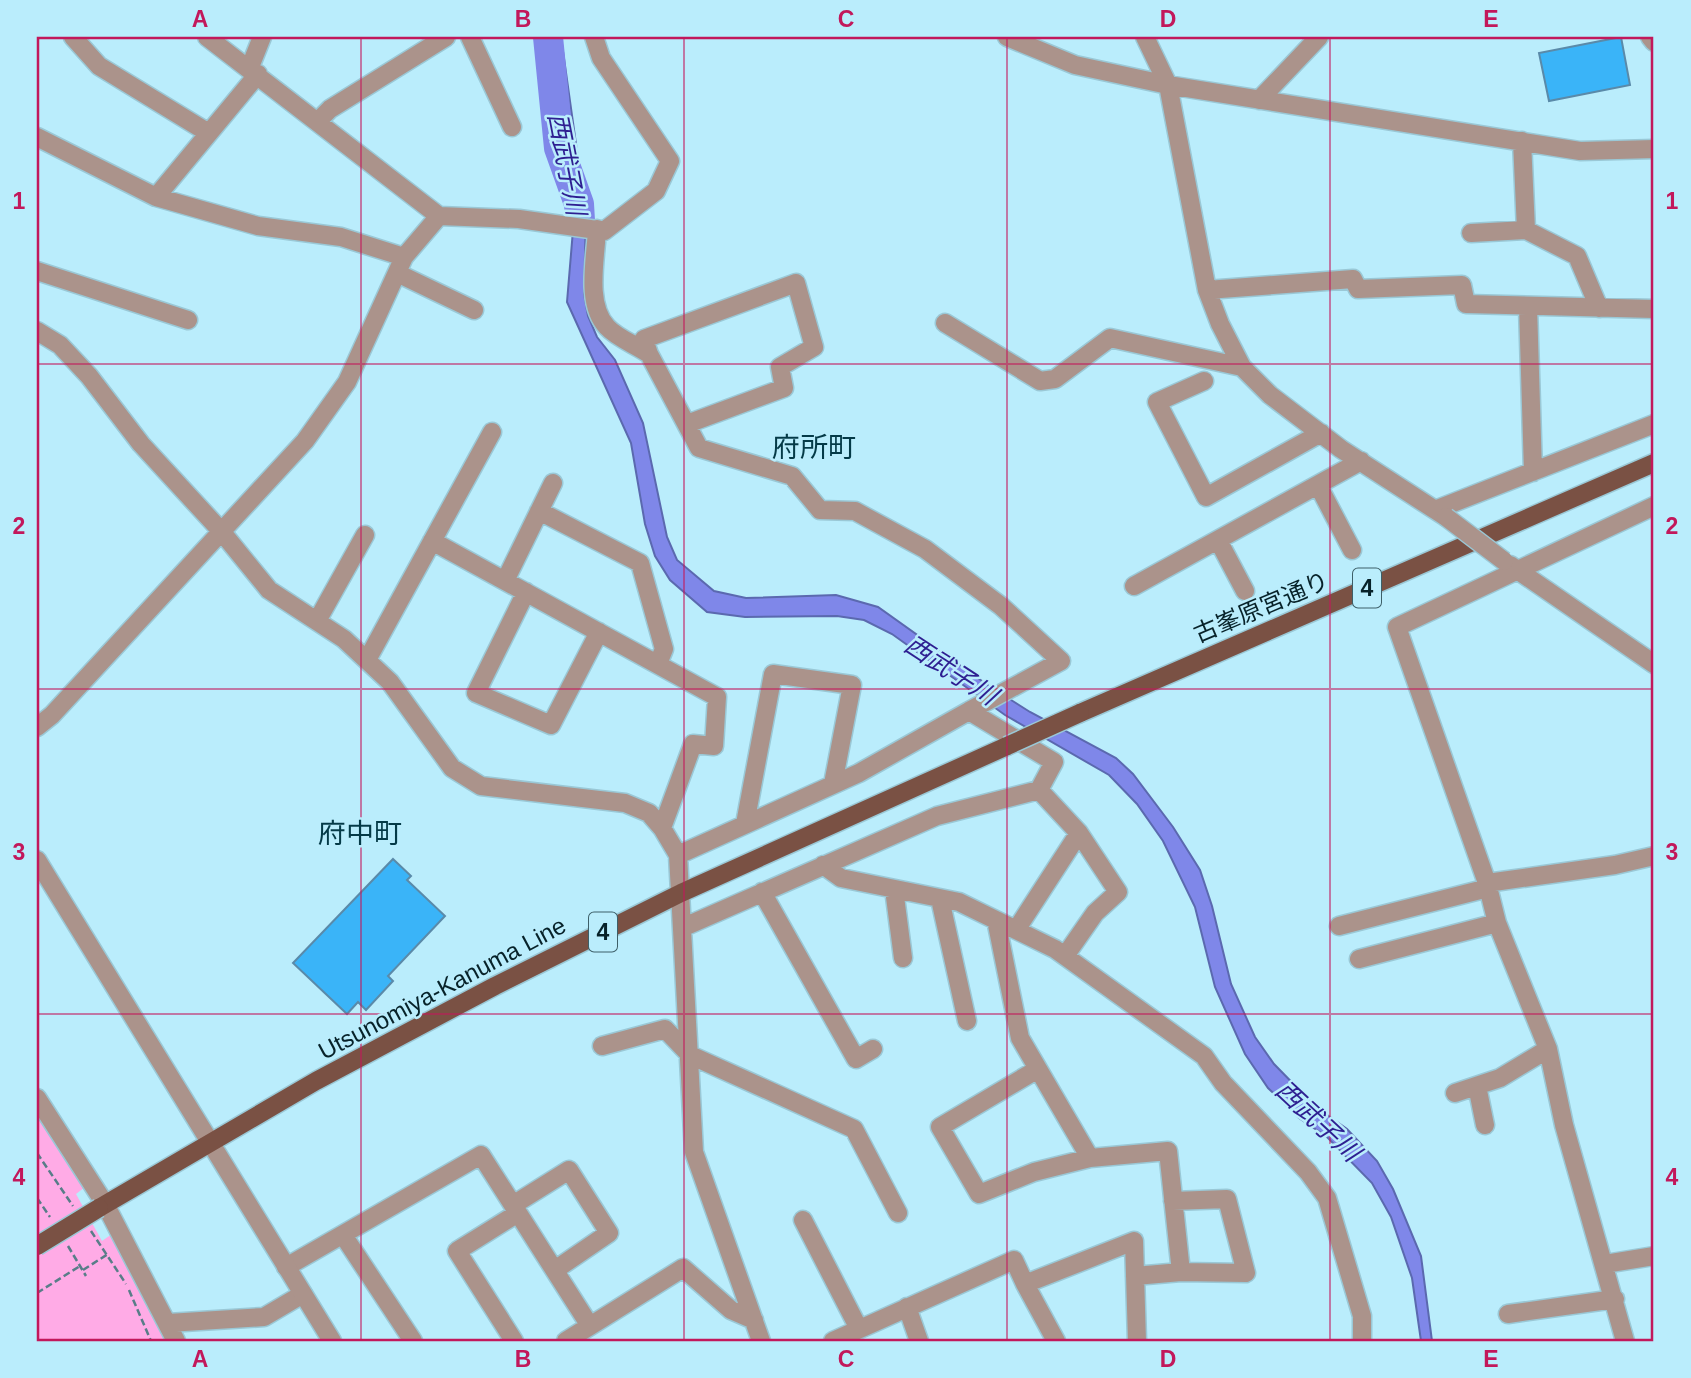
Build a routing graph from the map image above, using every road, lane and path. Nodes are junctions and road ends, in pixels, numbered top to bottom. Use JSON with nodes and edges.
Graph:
{"nodes":[{"id":1,"x":73,"y":37,"type":"edge"},
{"id":2,"x":207,"y":37,"type":"edge"},
{"id":3,"x":262,"y":37,"type":"edge"},
{"id":4,"x":446,"y":37,"type":"edge"},
{"id":5,"x":470,"y":37,"type":"edge"},
{"id":6,"x":594,"y":37,"type":"edge"},
{"id":7,"x":1007,"y":37,"type":"edge"},
{"id":8,"x":1145,"y":37,"type":"edge"},
{"id":9,"x":1319,"y":37,"type":"edge"},
{"id":10,"x":1650,"y":37,"type":"edge"},
{"id":11,"x":1654,"y":42,"type":"edge"},
{"id":12,"x":254,"y":71,"type":"junction"},
{"id":13,"x":1168,"y":85,"type":"junction"},
{"id":14,"x":1259,"y":100,"type":"junction"},
{"id":15,"x":318,"y":121,"type":"junction"},
{"id":16,"x":512,"y":127,"type":"dead end"},
{"id":17,"x":207,"y":132,"type":"junction"},
{"id":18,"x":37,"y":137,"type":"edge"},
{"id":19,"x":1522,"y":141,"type":"junction"},
{"id":20,"x":1654,"y":149,"type":"edge"},
{"id":21,"x":156,"y":197,"type":"junction"},
{"id":22,"x":439,"y":216,"type":"junction"},
{"id":23,"x":597,"y":229,"type":"junction"},
{"id":24,"x":1526,"y":230,"type":"junction"},
{"id":25,"x":1471,"y":233,"type":"dead end"},
{"id":26,"x":401,"y":265,"type":"junction"},
{"id":27,"x":37,"y":271,"type":"edge"},
{"id":28,"x":1207,"y":290,"type":"junction"},
{"id":29,"x":1528,"y":306,"type":"junction"},
{"id":30,"x":1599,"y":308,"type":"junction"},
{"id":31,"x":1654,"y":309,"type":"edge"},
{"id":32,"x":474,"y":310,"type":"dead end"},
{"id":33,"x":188,"y":320,"type":"dead end"},
{"id":34,"x":945,"y":323,"type":"dead end"},
{"id":35,"x":37,"y":331,"type":"edge"},
{"id":36,"x":649,"y":354,"type":"junction"},
{"id":37,"x":1242,"y":367,"type":"junction"},
{"id":38,"x":1204,"y":382,"type":"dead end"},
{"id":39,"x":687,"y":424,"type":"junction"},
{"id":40,"x":1654,"y":424,"type":"edge"},
{"id":41,"x":492,"y":432,"type":"dead end"},
{"id":42,"x":1321,"y":433,"type":"junction"},
{"id":43,"x":1361,"y":461,"type":"junction"},
{"id":44,"x":1654,"y":463,"type":"edge"},
{"id":45,"x":1533,"y":472,"type":"junction"},
{"id":46,"x":553,"y":483,"type":"dead end"},
{"id":47,"x":1318,"y":485,"type":"junction"},
{"id":48,"x":1654,"y":506,"type":"edge"},
{"id":49,"x":539,"y":511,"type":"junction"},
{"id":50,"x":1440,"y":514,"type":"junction"},
{"id":51,"x":221,"y":531,"type":"junction"},
{"id":52,"x":365,"y":535,"type":"dead end"},
{"id":53,"x":1218,"y":540,"type":"junction"},
{"id":54,"x":432,"y":541,"type":"junction"},
{"id":55,"x":1352,"y":550,"type":"dead end"},
{"id":56,"x":1511,"y":566,"type":"junction"},
{"id":57,"x":505,"y":581,"type":"junction"},
{"id":58,"x":1134,"y":586,"type":"dead end"},
{"id":59,"x":1245,"y":591,"type":"dead end"},
{"id":60,"x":526,"y":592,"type":"junction"},
{"id":61,"x":317,"y":621,"type":"junction"},
{"id":62,"x":599,"y":632,"type":"junction"},
{"id":63,"x":367,"y":660,"type":"junction"},
{"id":64,"x":658,"y":664,"type":"junction"},
{"id":65,"x":1654,"y":664,"type":"edge"},
{"id":66,"x":969,"y":711,"type":"junction"},
{"id":67,"x":37,"y":727,"type":"edge"},
{"id":68,"x":1007,"y":746,"type":"joint"},
{"id":69,"x":833,"y":784,"type":"junction"},
{"id":70,"x":1039,"y":790,"type":"junction"},
{"id":71,"x":745,"y":824,"type":"junction"},
{"id":72,"x":663,"y":828,"type":"junction"},
{"id":73,"x":1079,"y":833,"type":"junction"},
{"id":74,"x":678,"y":855,"type":"junction"},
{"id":75,"x":1654,"y":856,"type":"edge"},
{"id":76,"x":37,"y":860,"type":"edge"},
{"id":77,"x":823,"y":865,"type":"junction"},
{"id":78,"x":1488,"y":886,"type":"junction"},
{"id":79,"x":894,"y":889,"type":"junction"},
{"id":80,"x":762,"y":892,"type":"junction"},
{"id":81,"x":681,"y":893,"type":"junction"},
{"id":82,"x":940,"y":899,"type":"junction"},
{"id":83,"x":996,"y":920,"type":"junction"},
{"id":84,"x":1497,"y":923,"type":"junction"},
{"id":85,"x":1339,"y":926,"type":"dead end"},
{"id":86,"x":684,"y":927,"type":"junction"},
{"id":87,"x":1016,"y":930,"type":"junction"},
{"id":88,"x":1065,"y":956,"type":"junction"},
{"id":89,"x":903,"y":958,"type":"dead end"},
{"id":90,"x":1359,"y":959,"type":"dead end"},
{"id":91,"x":967,"y":1021,"type":"dead end"},
{"id":92,"x":602,"y":1046,"type":"dead end"},
{"id":93,"x":873,"y":1049,"type":"dead end"},
{"id":94,"x":1548,"y":1049,"type":"junction"},
{"id":95,"x":690,"y":1055,"type":"junction"},
{"id":96,"x":1038,"y":1069,"type":"junction"},
{"id":97,"x":1477,"y":1086,"type":"junction"},
{"id":98,"x":1455,"y":1093,"type":"dead end"},
{"id":99,"x":37,"y":1098,"type":"edge"},
{"id":100,"x":1485,"y":1125,"type":"dead end"},
{"id":101,"x":210,"y":1142,"type":"junction"},
{"id":102,"x":37,"y":1154,"type":"edge"},
{"id":103,"x":1090,"y":1158,"type":"junction"},
{"id":104,"x":1173,"y":1201,"type":"junction"},
{"id":105,"x":102,"y":1206,"type":"junction"},
{"id":106,"x":76,"y":1209,"type":"dead end"},
{"id":107,"x":516,"y":1209,"type":"junction"},
{"id":108,"x":898,"y":1213,"type":"dead end"},
{"id":109,"x":803,"y":1220,"type":"dead end"},
{"id":110,"x":84,"y":1221,"type":"dead end"},
{"id":111,"x":343,"y":1235,"type":"junction"},
{"id":112,"x":37,"y":1246,"type":"edge"},
{"id":113,"x":108,"y":1254,"type":"junction"},
{"id":114,"x":1654,"y":1256,"type":"edge"},
{"id":115,"x":1605,"y":1264,"type":"junction"},
{"id":116,"x":286,"y":1267,"type":"junction"},
{"id":117,"x":555,"y":1269,"type":"junction"},
{"id":118,"x":1181,"y":1272,"type":"junction"},
{"id":119,"x":1135,"y":1276,"type":"junction"},
{"id":120,"x":1025,"y":1284,"type":"junction"},
{"id":121,"x":37,"y":1293,"type":"edge"},
{"id":122,"x":303,"y":1294,"type":"junction"},
{"id":123,"x":1615,"y":1299,"type":"junction"},
{"id":124,"x":907,"y":1307,"type":"junction"},
{"id":125,"x":1508,"y":1314,"type":"dead end"},
{"id":126,"x":754,"y":1320,"type":"junction"},
{"id":127,"x":168,"y":1323,"type":"junction"},
{"id":128,"x":590,"y":1326,"type":"junction"},
{"id":129,"x":859,"y":1329,"type":"junction"},
{"id":130,"x":151,"y":1341,"type":"edge"},
{"id":131,"x":176,"y":1341,"type":"edge"},
{"id":132,"x":332,"y":1341,"type":"edge"},
{"id":133,"x":413,"y":1341,"type":"edge"},
{"id":134,"x":514,"y":1341,"type":"edge"},
{"id":135,"x":566,"y":1341,"type":"edge"},
{"id":136,"x":761,"y":1341,"type":"edge"},
{"id":137,"x":833,"y":1341,"type":"edge"},
{"id":138,"x":919,"y":1341,"type":"edge"},
{"id":139,"x":1056,"y":1341,"type":"edge"},
{"id":140,"x":1137,"y":1341,"type":"edge"},
{"id":141,"x":1362,"y":1341,"type":"edge"},
{"id":142,"x":1625,"y":1341,"type":"edge"}],
"edges":[{"from":1,"to":17,"type":"street"},
{"from":2,"to":12,"type":"street"},
{"from":3,"to":12,"type":"street"},
{"from":4,"to":15,"type":"street"},
{"from":5,"to":16,"type":"street"},
{"from":6,"to":23,"type":"street"},
{"from":7,"to":13,"type":"street"},
{"from":8,"to":13,"type":"street"},
{"from":9,"to":14,"type":"street"},
{"from":10,"to":11,"type":"street"},
{"from":12,"to":15,"type":"street"},
{"from":12,"to":17,"type":"street"},
{"from":13,"to":14,"type":"street"},
{"from":13,"to":28,"type":"street"},
{"from":14,"to":19,"type":"street"},
{"from":15,"to":22,"type":"street"},
{"from":17,"to":21,"type":"street"},
{"from":18,"to":21,"type":"street"},
{"from":19,"to":20,"type":"street"},
{"from":19,"to":24,"type":"street"},
{"from":21,"to":26,"type":"street"},
{"from":22,"to":23,"type":"street"},
{"from":22,"to":26,"type":"street"},
{"from":23,"to":36,"type":"street"},
{"from":24,"to":25,"type":"street"},
{"from":24,"to":30,"type":"street"},
{"from":26,"to":32,"type":"street"},
{"from":26,"to":51,"type":"street"},
{"from":27,"to":33,"type":"street"},
{"from":28,"to":29,"type":"street"},
{"from":28,"to":37,"type":"street"},
{"from":29,"to":30,"type":"street"},
{"from":29,"to":45,"type":"street"},
{"from":30,"to":31,"type":"street"},
{"from":34,"to":37,"type":"street"},
{"from":35,"to":51,"type":"street"},
{"from":36,"to":39,"type":"street"},
{"from":36,"to":39,"type":"street"},
{"from":37,"to":42,"type":"street"},
{"from":38,"to":42,"type":"street"},
{"from":39,"to":66,"type":"street"},
{"from":40,"to":45,"type":"street"},
{"from":41,"to":54,"type":"street"},
{"from":42,"to":43,"type":"street"},
{"from":43,"to":47,"type":"street"},
{"from":43,"to":50,"type":"street"},
{"from":44,"to":68,"type":"main road","name":"古峯原宮通り","number":"4","bridge":true},
{"from":45,"to":50,"type":"street"},
{"from":46,"to":49,"type":"street"},
{"from":47,"to":53,"type":"street"},
{"from":47,"to":55,"type":"street"},
{"from":48,"to":56,"type":"street"},
{"from":49,"to":57,"type":"street"},
{"from":49,"to":64,"type":"street"},
{"from":50,"to":56,"type":"street","bridge":true},
{"from":51,"to":61,"type":"street"},
{"from":51,"to":67,"type":"street"},
{"from":52,"to":61,"type":"street"},
{"from":53,"to":58,"type":"street"},
{"from":53,"to":59,"type":"street"},
{"from":54,"to":57,"type":"street"},
{"from":54,"to":63,"type":"street"},
{"from":56,"to":65,"type":"street"},
{"from":56,"to":78,"type":"street"},
{"from":57,"to":60,"type":"street"},
{"from":60,"to":62,"type":"street"},
{"from":60,"to":62,"type":"street"},
{"from":61,"to":63,"type":"street"},
{"from":62,"to":64,"type":"street"},
{"from":63,"to":72,"type":"street"},
{"from":64,"to":72,"type":"street"},
{"from":66,"to":69,"type":"street"},
{"from":66,"to":70,"type":"street"},
{"from":68,"to":81,"type":"main road","name":"Utsunomiya-Kanuma Line","number":"4"},
{"from":69,"to":71,"type":"street"},
{"from":69,"to":71,"type":"street"},
{"from":70,"to":73,"type":"street"},
{"from":70,"to":77,"type":"street"},
{"from":71,"to":74,"type":"street"},
{"from":72,"to":74,"type":"street"},
{"from":73,"to":87,"type":"street"},
{"from":73,"to":88,"type":"street"},
{"from":74,"to":81,"type":"street"},
{"from":75,"to":78,"type":"street"},
{"from":76,"to":101,"type":"street"},
{"from":77,"to":79,"type":"street"},
{"from":77,"to":80,"type":"street"},
{"from":78,"to":84,"type":"street"},
{"from":78,"to":85,"type":"street"},
{"from":79,"to":82,"type":"street"},
{"from":79,"to":89,"type":"street"},
{"from":80,"to":86,"type":"street"},
{"from":80,"to":93,"type":"street"},
{"from":81,"to":86,"type":"street"},
{"from":81,"to":101,"type":"main road","name":"Utsunomiya-Kanuma Line","number":"4"},
{"from":82,"to":83,"type":"street"},
{"from":82,"to":91,"type":"street"},
{"from":83,"to":87,"type":"street"},
{"from":83,"to":96,"type":"street"},
{"from":84,"to":90,"type":"street"},
{"from":84,"to":94,"type":"street"},
{"from":86,"to":95,"type":"street"},
{"from":87,"to":88,"type":"street"},
{"from":88,"to":141,"type":"street"},
{"from":92,"to":95,"type":"street"},
{"from":94,"to":97,"type":"street"},
{"from":94,"to":115,"type":"street"},
{"from":95,"to":108,"type":"street"},
{"from":95,"to":126,"type":"street"},
{"from":96,"to":103,"type":"street"},
{"from":96,"to":103,"type":"street"},
{"from":97,"to":98,"type":"street"},
{"from":97,"to":100,"type":"street"},
{"from":99,"to":105,"type":"street"},
{"from":101,"to":105,"type":"main road","number":"4"},
{"from":101,"to":116,"type":"street"},
{"from":102,"to":106,"type":"path"},
{"from":103,"to":104,"type":"street"},
{"from":104,"to":118,"type":"street"},
{"from":104,"to":118,"type":"street"},
{"from":105,"to":112,"type":"main road","number":"4","bridge":true},
{"from":105,"to":127,"type":"street"},
{"from":107,"to":111,"type":"street"},
{"from":107,"to":117,"type":"street"},
{"from":107,"to":117,"type":"street"},
{"from":107,"to":134,"type":"street"},
{"from":109,"to":129,"type":"street"},
{"from":110,"to":113,"type":"path"},
{"from":111,"to":116,"type":"street"},
{"from":111,"to":133,"type":"street"},
{"from":113,"to":121,"type":"path"},
{"from":113,"to":130,"type":"path"},
{"from":114,"to":115,"type":"street"},
{"from":115,"to":123,"type":"street"},
{"from":116,"to":122,"type":"street"},
{"from":117,"to":128,"type":"street"},
{"from":118,"to":119,"type":"street"},
{"from":119,"to":120,"type":"street"},
{"from":119,"to":140,"type":"street"},
{"from":120,"to":124,"type":"street"},
{"from":120,"to":139,"type":"street"},
{"from":122,"to":127,"type":"street"},
{"from":122,"to":132,"type":"street"},
{"from":123,"to":125,"type":"street"},
{"from":123,"to":142,"type":"street"},
{"from":124,"to":129,"type":"street"},
{"from":124,"to":138,"type":"street"},
{"from":126,"to":128,"type":"street"},
{"from":126,"to":136,"type":"street"},
{"from":127,"to":131,"type":"street"},
{"from":128,"to":135,"type":"street"},
{"from":129,"to":137,"type":"street"}]}
